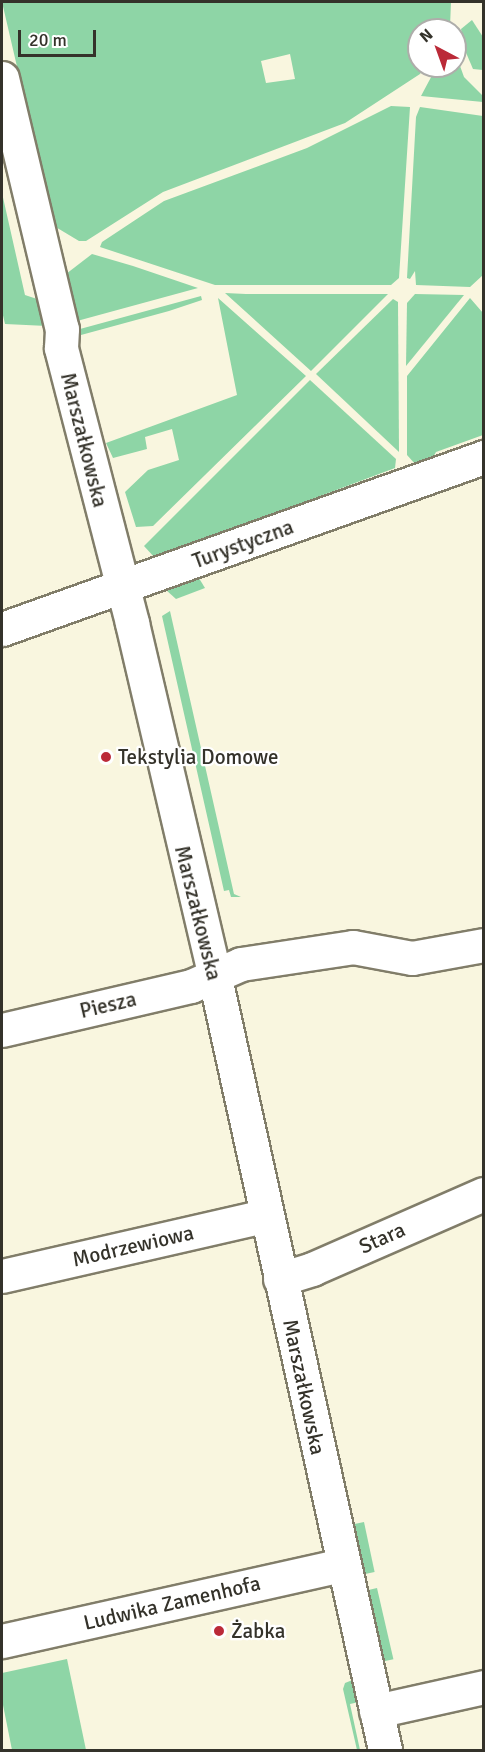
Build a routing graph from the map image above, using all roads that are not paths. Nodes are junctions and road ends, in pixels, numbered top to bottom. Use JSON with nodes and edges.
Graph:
{"nodes":[{"id":1,"x":2,"y":78,"type":"edge"},
{"id":2,"x":483,"y":457,"type":"edge"},
{"id":3,"x":121,"y":588,"type":"junction"},
{"id":4,"x":2,"y":629,"type":"edge"},
{"id":5,"x":483,"y":945,"type":"edge"},
{"id":6,"x":215,"y":978,"type":"junction"},
{"id":7,"x":2,"y":1030,"type":"edge"},
{"id":8,"x":483,"y":1194,"type":"edge"},
{"id":9,"x":266,"y":1216,"type":"junction"},
{"id":10,"x":2,"y":1276,"type":"edge"},
{"id":11,"x":280,"y":1278,"type":"junction"},
{"id":12,"x":343,"y":1565,"type":"junction"},
{"id":13,"x":2,"y":1641,"type":"edge"},
{"id":14,"x":483,"y":1687,"type":"edge"},
{"id":15,"x":376,"y":1711,"type":"junction"},
{"id":16,"x":385,"y":1750,"type":"edge"}],
"edges":[{"from":1,"to":3,"type":"street","name":"Marszałkowska"},
{"from":2,"to":3,"type":"street","name":"Turystyczna"},
{"from":3,"to":4,"type":"street","name":"Turystyczna"},
{"from":3,"to":6,"type":"street","name":"Marszałkowska"},
{"from":5,"to":6,"type":"street","name":"Piesza"},
{"from":6,"to":7,"type":"street","name":"Piesza"},
{"from":6,"to":9,"type":"street","name":"Marszałkowska"},
{"from":8,"to":11,"type":"street","name":"Stara"},
{"from":9,"to":10,"type":"street","name":"Modrzewiowa"},
{"from":9,"to":11,"type":"street","name":"Marszałkowska"},
{"from":11,"to":12,"type":"street","name":"Marszałkowska"},
{"from":12,"to":13,"type":"street","name":"Ludwika Zamenhofa"},
{"from":12,"to":15,"type":"street","name":"Marszałkowska"},
{"from":14,"to":15,"type":"street"},
{"from":15,"to":16,"type":"street","name":"Marszałkowska"}]}
